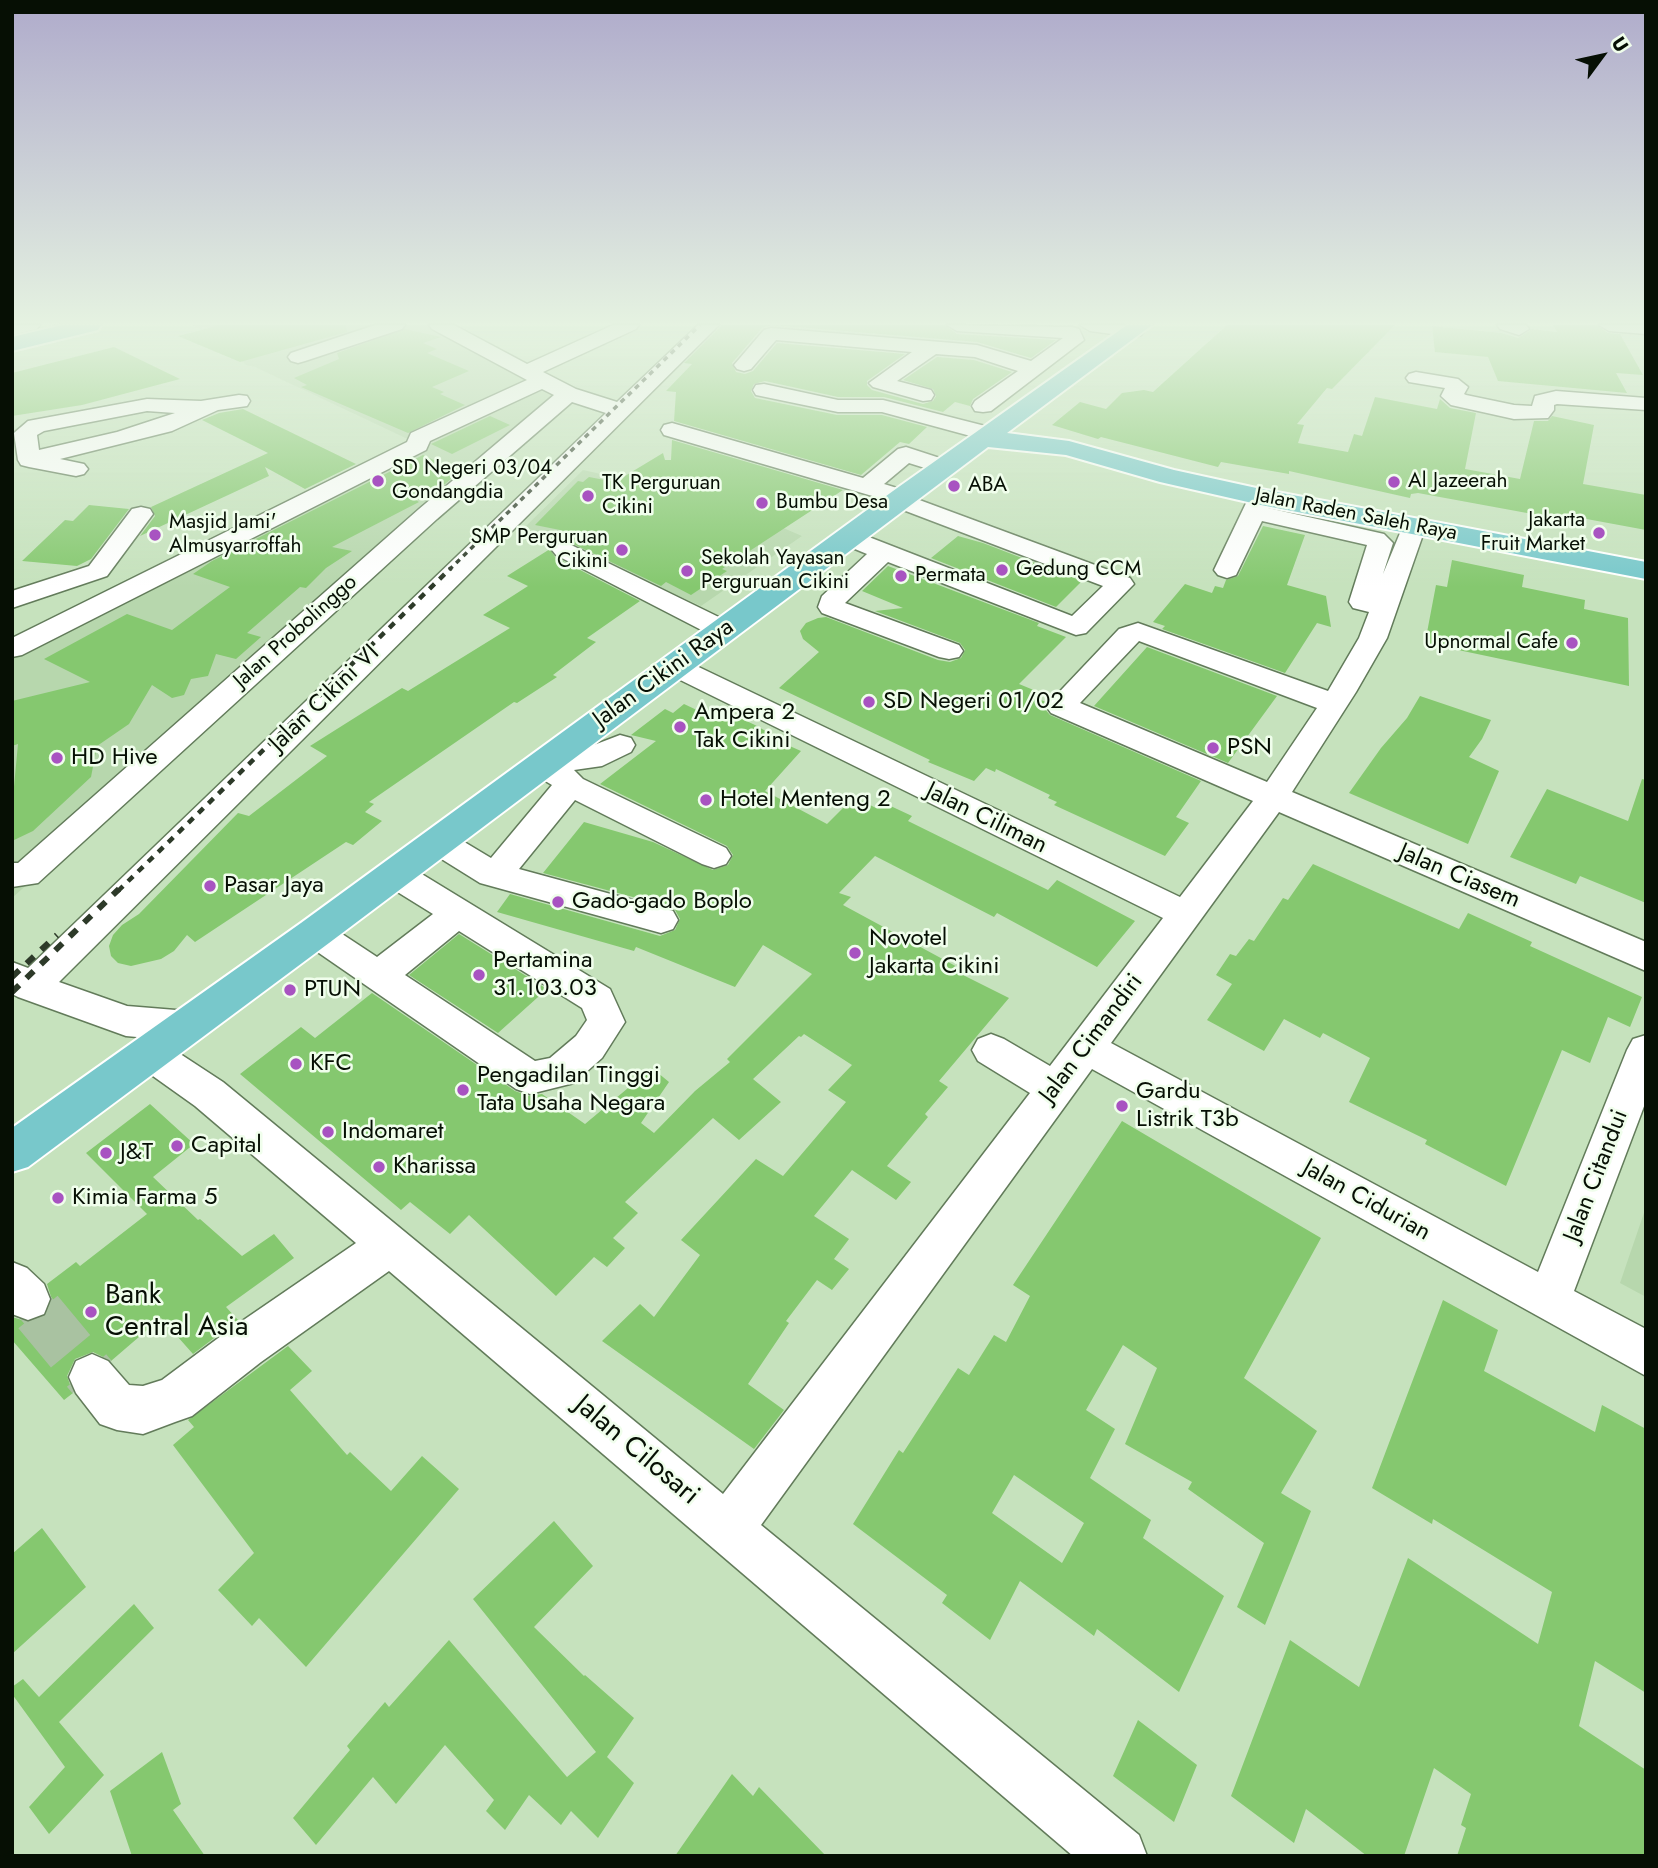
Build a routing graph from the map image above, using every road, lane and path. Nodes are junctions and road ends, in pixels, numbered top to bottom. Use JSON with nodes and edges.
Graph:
{"nodes":[{"id":1,"x":109,"y":412,"type":"edge"},
{"id":2,"x":193,"y":412,"type":"edge"},
{"id":3,"x":467,"y":412,"type":"edge"},
{"id":4,"x":547,"y":412,"type":"edge"},
{"id":5,"x":619,"y":412,"type":"edge"},
{"id":6,"x":904,"y":412,"type":"edge"},
{"id":7,"x":996,"y":412,"type":"edge"},
{"id":8,"x":1021,"y":412,"type":"edge"},
{"id":9,"x":1519,"y":412,"type":"edge"},
{"id":10,"x":1541,"y":412,"type":"edge"},
{"id":11,"x":1014,"y":417,"type":"junction"},
{"id":12,"x":672,"y":430,"type":"dead end"},
{"id":13,"x":986,"y":437,"type":"junction"},
{"id":14,"x":1069,"y":448,"type":"junction"},
{"id":15,"x":21,"y":462,"type":"edge"},
{"id":16,"x":944,"y":467,"type":"junction"},
{"id":17,"x":76,"y":469,"type":"dead end"},
{"id":18,"x":868,"y":486,"type":"junction"},
{"id":19,"x":900,"y":498,"type":"junction"},
{"id":20,"x":1258,"y":504,"type":"junction"},
{"id":21,"x":141,"y":514,"type":"dead end"},
{"id":22,"x":1323,"y":518,"type":"junction"},
{"id":23,"x":1414,"y":526,"type":"junction"},
{"id":24,"x":847,"y":537,"type":"junction"},
{"id":25,"x":565,"y":550,"type":"dead end"},
{"id":26,"x":884,"y":552,"type":"junction"},
{"id":27,"x":1227,"y":570,"type":"dead end"},
{"id":28,"x":1646,"y":571,"type":"edge"},
{"id":29,"x":12,"y":600,"type":"edge"},
{"id":30,"x":1384,"y":608,"type":"junction"},
{"id":31,"x":723,"y":630,"type":"junction"},
{"id":32,"x":12,"y":649,"type":"edge"},
{"id":33,"x":949,"y":652,"type":"dead end"},
{"id":34,"x":674,"y":666,"type":"junction"},
{"id":35,"x":1334,"y":704,"type":"junction"},
{"id":36,"x":620,"y":745,"type":"dead end"},
{"id":37,"x":550,"y":758,"type":"junction"},
{"id":38,"x":570,"y":785,"type":"junction"},
{"id":39,"x":1272,"y":798,"type":"junction"},
{"id":40,"x":439,"y":842,"type":"junction"},
{"id":41,"x":714,"y":856,"type":"dead end"},
{"id":42,"x":395,"y":874,"type":"junction"},
{"id":43,"x":492,"y":874,"type":"junction"},
{"id":44,"x":19,"y":875,"type":"edge"},
{"id":45,"x":458,"y":914,"type":"junction"},
{"id":46,"x":1185,"y":914,"type":"junction"},
{"id":47,"x":661,"y":920,"type":"dead end"},
{"id":48,"x":315,"y":933,"type":"junction"},
{"id":49,"x":1646,"y":957,"type":"edge"},
{"id":50,"x":378,"y":976,"type":"junction"},
{"id":51,"x":22,"y":981,"type":"edge"},
{"id":52,"x":188,"y":1026,"type":"junction"},
{"id":53,"x":1086,"y":1048,"type":"junction"},
{"id":54,"x":991,"y":1050,"type":"dead end"},
{"id":55,"x":1646,"y":1050,"type":"edge"},
{"id":56,"x":149,"y":1053,"type":"junction"},
{"id":57,"x":1055,"y":1088,"type":"junction"},
{"id":58,"x":12,"y":1153,"type":"edge"},
{"id":59,"x":390,"y":1245,"type":"junction"},
{"id":60,"x":1548,"y":1301,"type":"junction"},
{"id":61,"x":1646,"y":1354,"type":"edge"},
{"id":62,"x":92,"y":1377,"type":"tunnel mouth"},
{"id":63,"x":728,"y":1528,"type":"junction"},
{"id":64,"x":1118,"y":1856,"type":"edge"}],
"edges":[{"from":1,"to":15,"type":"street"},
{"from":2,"to":15,"type":"street"},
{"from":3,"to":32,"type":"street"},
{"from":4,"to":44,"type":"street","name":"Jalan Probolinggo"},
{"from":5,"to":51,"type":"street","name":"Jalan Cikini VI"},
{"from":6,"to":13,"type":"street"},
{"from":7,"to":11,"type":"street"},
{"from":8,"to":11,"type":"main road","name":"Jalan Cikini Raya"},
{"from":9,"to":10,"type":"street"},
{"from":11,"to":13,"type":"main road","name":"Jalan Cikini Raya"},
{"from":11,"to":14,"type":"main road","name":"Jalan Raden Saleh Raya"},
{"from":12,"to":18,"type":"street"},
{"from":13,"to":14,"type":"main road","name":"Jalan Raden Saleh Raya"},
{"from":13,"to":16,"type":"main road","name":"Jalan Cikini Raya"},
{"from":14,"to":20,"type":"main road","name":"Jalan Raden Saleh Raya"},
{"from":15,"to":17,"type":"street"},
{"from":16,"to":18,"type":"street"},
{"from":16,"to":19,"type":"main road","name":"Jalan Cikini Raya"},
{"from":18,"to":19,"type":"street"},
{"from":19,"to":24,"type":"main road","name":"Jalan Cikini Raya"},
{"from":19,"to":26,"type":"street"},
{"from":20,"to":22,"type":"main road","name":"Jalan Raden Saleh Raya"},
{"from":20,"to":27,"type":"street"},
{"from":21,"to":29,"type":"street"},
{"from":22,"to":23,"type":"main road","name":"Jalan Raden Saleh Raya"},
{"from":22,"to":30,"type":"street"},
{"from":23,"to":28,"type":"main road","name":"Jalan Raden Saleh Raya"},
{"from":23,"to":30,"type":"street","name":"Jalan Cimandiri"},
{"from":24,"to":26,"type":"street"},
{"from":24,"to":31,"type":"main road","name":"Jalan Cikini Raya"},
{"from":25,"to":31,"type":"street"},
{"from":26,"to":33,"type":"street"},
{"from":30,"to":35,"type":"street","name":"Jalan Cimandiri"},
{"from":31,"to":34,"type":"main road","name":"Jalan Cikini Raya"},
{"from":34,"to":37,"type":"main road","name":"Jalan Cikini Raya"},
{"from":34,"to":46,"type":"street","name":"Jalan Ciliman"},
{"from":35,"to":39,"type":"street","name":"Jalan Cimandiri"},
{"from":35,"to":39,"type":"street","name":"Jalan Ciasem"},
{"from":36,"to":37,"type":"street"},
{"from":37,"to":38,"type":"street"},
{"from":37,"to":40,"type":"main road","name":"Jalan Cikini Raya"},
{"from":38,"to":41,"type":"street"},
{"from":38,"to":43,"type":"street"},
{"from":39,"to":46,"type":"street","name":"Jalan Cimandiri"},
{"from":39,"to":49,"type":"street","name":"Jalan Ciasem"},
{"from":40,"to":42,"type":"main road","name":"Jalan Cikini Raya"},
{"from":40,"to":43,"type":"street"},
{"from":42,"to":45,"type":"street"},
{"from":42,"to":48,"type":"main road","name":"Jalan Cikini Raya"},
{"from":43,"to":47,"type":"street"},
{"from":45,"to":50,"type":"street"},
{"from":45,"to":50,"type":"street"},
{"from":46,"to":53,"type":"street","name":"Jalan Cimandiri"},
{"from":48,"to":50,"type":"street"},
{"from":48,"to":52,"type":"main road","name":"Jalan Cikini Raya"},
{"from":51,"to":52,"type":"street"},
{"from":52,"to":56,"type":"main road","name":"Jalan Cikini Raya"},
{"from":53,"to":57,"type":"street","name":"Jalan Cimandiri"},
{"from":53,"to":60,"type":"street","name":"Jalan Cidurian"},
{"from":54,"to":57,"type":"street"},
{"from":55,"to":60,"type":"street","name":"Jalan Citandui"},
{"from":56,"to":58,"type":"main road","name":"Jalan Cikini Raya"},
{"from":56,"to":59,"type":"street","name":"Jalan Cilosari"},
{"from":57,"to":63,"type":"street","name":"Jalan Cimandiri"},
{"from":59,"to":62,"type":"street"},
{"from":59,"to":63,"type":"street","name":"Jalan Cilosari"},
{"from":60,"to":61,"type":"street","name":"Jalan Cidurian"},
{"from":63,"to":64,"type":"street","name":"Jalan Cilosari"}]}
